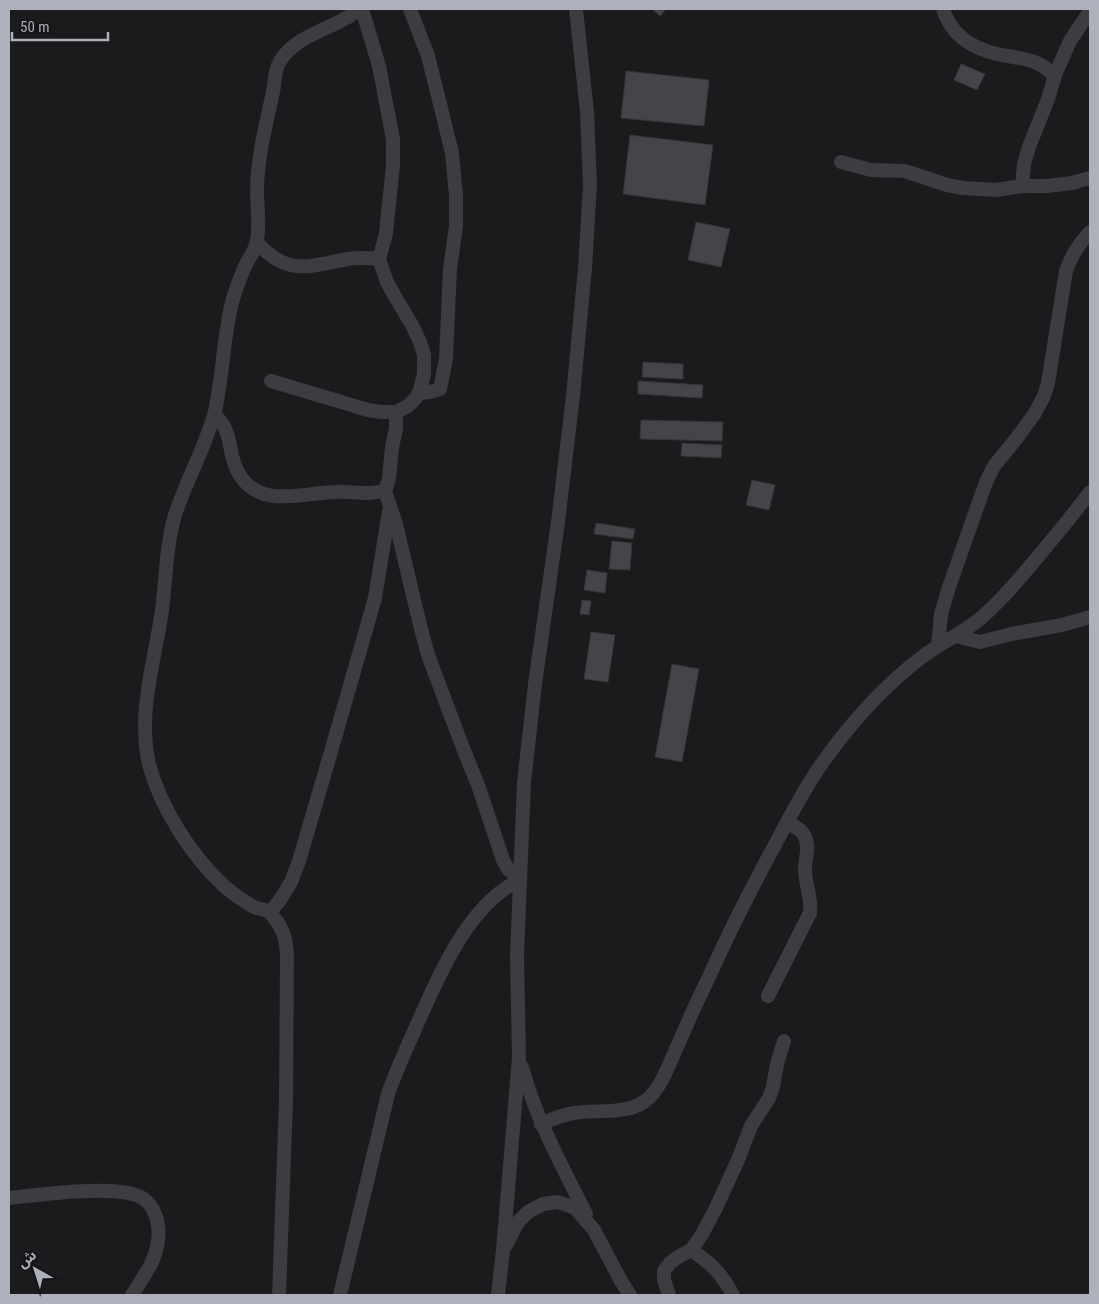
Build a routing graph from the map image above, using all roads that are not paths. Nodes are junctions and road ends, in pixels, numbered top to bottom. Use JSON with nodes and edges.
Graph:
{"nodes":[{"id":1,"x":360,"y":9,"type":"edge"},
{"id":2,"x":410,"y":9,"type":"edge"},
{"id":3,"x":576,"y":9,"type":"edge"},
{"id":4,"x":943,"y":9,"type":"edge"},
{"id":5,"x":1090,"y":11,"type":"edge"},
{"id":6,"x":1055,"y":76,"type":"junction"},
{"id":7,"x":841,"y":162,"type":"dead end"},
{"id":8,"x":1090,"y":178,"type":"edge"},
{"id":9,"x":1022,"y":186,"type":"junction"},
{"id":10,"x":1090,"y":232,"type":"edge"},
{"id":11,"x":257,"y":243,"type":"junction"},
{"id":12,"x":380,"y":259,"type":"junction"},
{"id":13,"x":271,"y":381,"type":"dead end"},
{"id":14,"x":419,"y":393,"type":"junction"},
{"id":15,"x":396,"y":412,"type":"junction"},
{"id":16,"x":215,"y":414,"type":"junction"},
{"id":17,"x":384,"y":491,"type":"junction"},
{"id":18,"x":1090,"y":492,"type":"edge"},
{"id":19,"x":390,"y":508,"type":"junction"},
{"id":20,"x":1090,"y":617,"type":"edge"},
{"id":21,"x":956,"y":636,"type":"junction"},
{"id":22,"x":938,"y":646,"type":"junction"},
{"id":23,"x":787,"y":823,"type":"junction"},
{"id":24,"x":520,"y":880,"type":"junction"},
{"id":25,"x":270,"y":912,"type":"junction"},
{"id":26,"x":768,"y":996,"type":"dead end"},
{"id":27,"x":784,"y":1041,"type":"dead end"},
{"id":28,"x":519,"y":1057,"type":"junction"},
{"id":29,"x":541,"y":1124,"type":"junction"},
{"id":30,"x":9,"y":1198,"type":"edge"},
{"id":31,"x":594,"y":1230,"type":"junction"},
{"id":32,"x":503,"y":1250,"type":"junction"},
{"id":33,"x":691,"y":1250,"type":"junction"},
{"id":34,"x":132,"y":1295,"type":"edge"},
{"id":35,"x":279,"y":1295,"type":"edge"},
{"id":36,"x":340,"y":1295,"type":"edge"},
{"id":37,"x":498,"y":1295,"type":"edge"},
{"id":38,"x":630,"y":1295,"type":"edge"},
{"id":39,"x":670,"y":1295,"type":"edge"},
{"id":40,"x":733,"y":1295,"type":"edge"}],
"edges":[{"from":1,"to":11,"type":"street"},
{"from":1,"to":12,"type":"street"},
{"from":2,"to":14,"type":"street"},
{"from":3,"to":24,"type":"street"},
{"from":4,"to":6,"type":"street"},
{"from":5,"to":6,"type":"street"},
{"from":6,"to":9,"type":"street"},
{"from":7,"to":9,"type":"street"},
{"from":8,"to":9,"type":"street"},
{"from":10,"to":22,"type":"street"},
{"from":11,"to":12,"type":"street"},
{"from":11,"to":16,"type":"street"},
{"from":12,"to":14,"type":"street"},
{"from":13,"to":15,"type":"street"},
{"from":14,"to":15,"type":"street"},
{"from":15,"to":17,"type":"street"},
{"from":16,"to":17,"type":"street"},
{"from":16,"to":25,"type":"street"},
{"from":17,"to":19,"type":"street"},
{"from":18,"to":21,"type":"street"},
{"from":19,"to":24,"type":"street"},
{"from":19,"to":25,"type":"street"},
{"from":20,"to":21,"type":"street"},
{"from":21,"to":22,"type":"street"},
{"from":22,"to":23,"type":"street"},
{"from":23,"to":26,"type":"street"},
{"from":23,"to":29,"type":"street"},
{"from":24,"to":28,"type":"street"},
{"from":24,"to":36,"type":"street"},
{"from":25,"to":35,"type":"street"},
{"from":27,"to":33,"type":"street"},
{"from":28,"to":29,"type":"street"},
{"from":28,"to":32,"type":"street"},
{"from":29,"to":31,"type":"street"},
{"from":30,"to":34,"type":"street"},
{"from":31,"to":32,"type":"street"},
{"from":31,"to":38,"type":"street"},
{"from":32,"to":37,"type":"street"},
{"from":33,"to":39,"type":"street"},
{"from":33,"to":40,"type":"street"}]}
